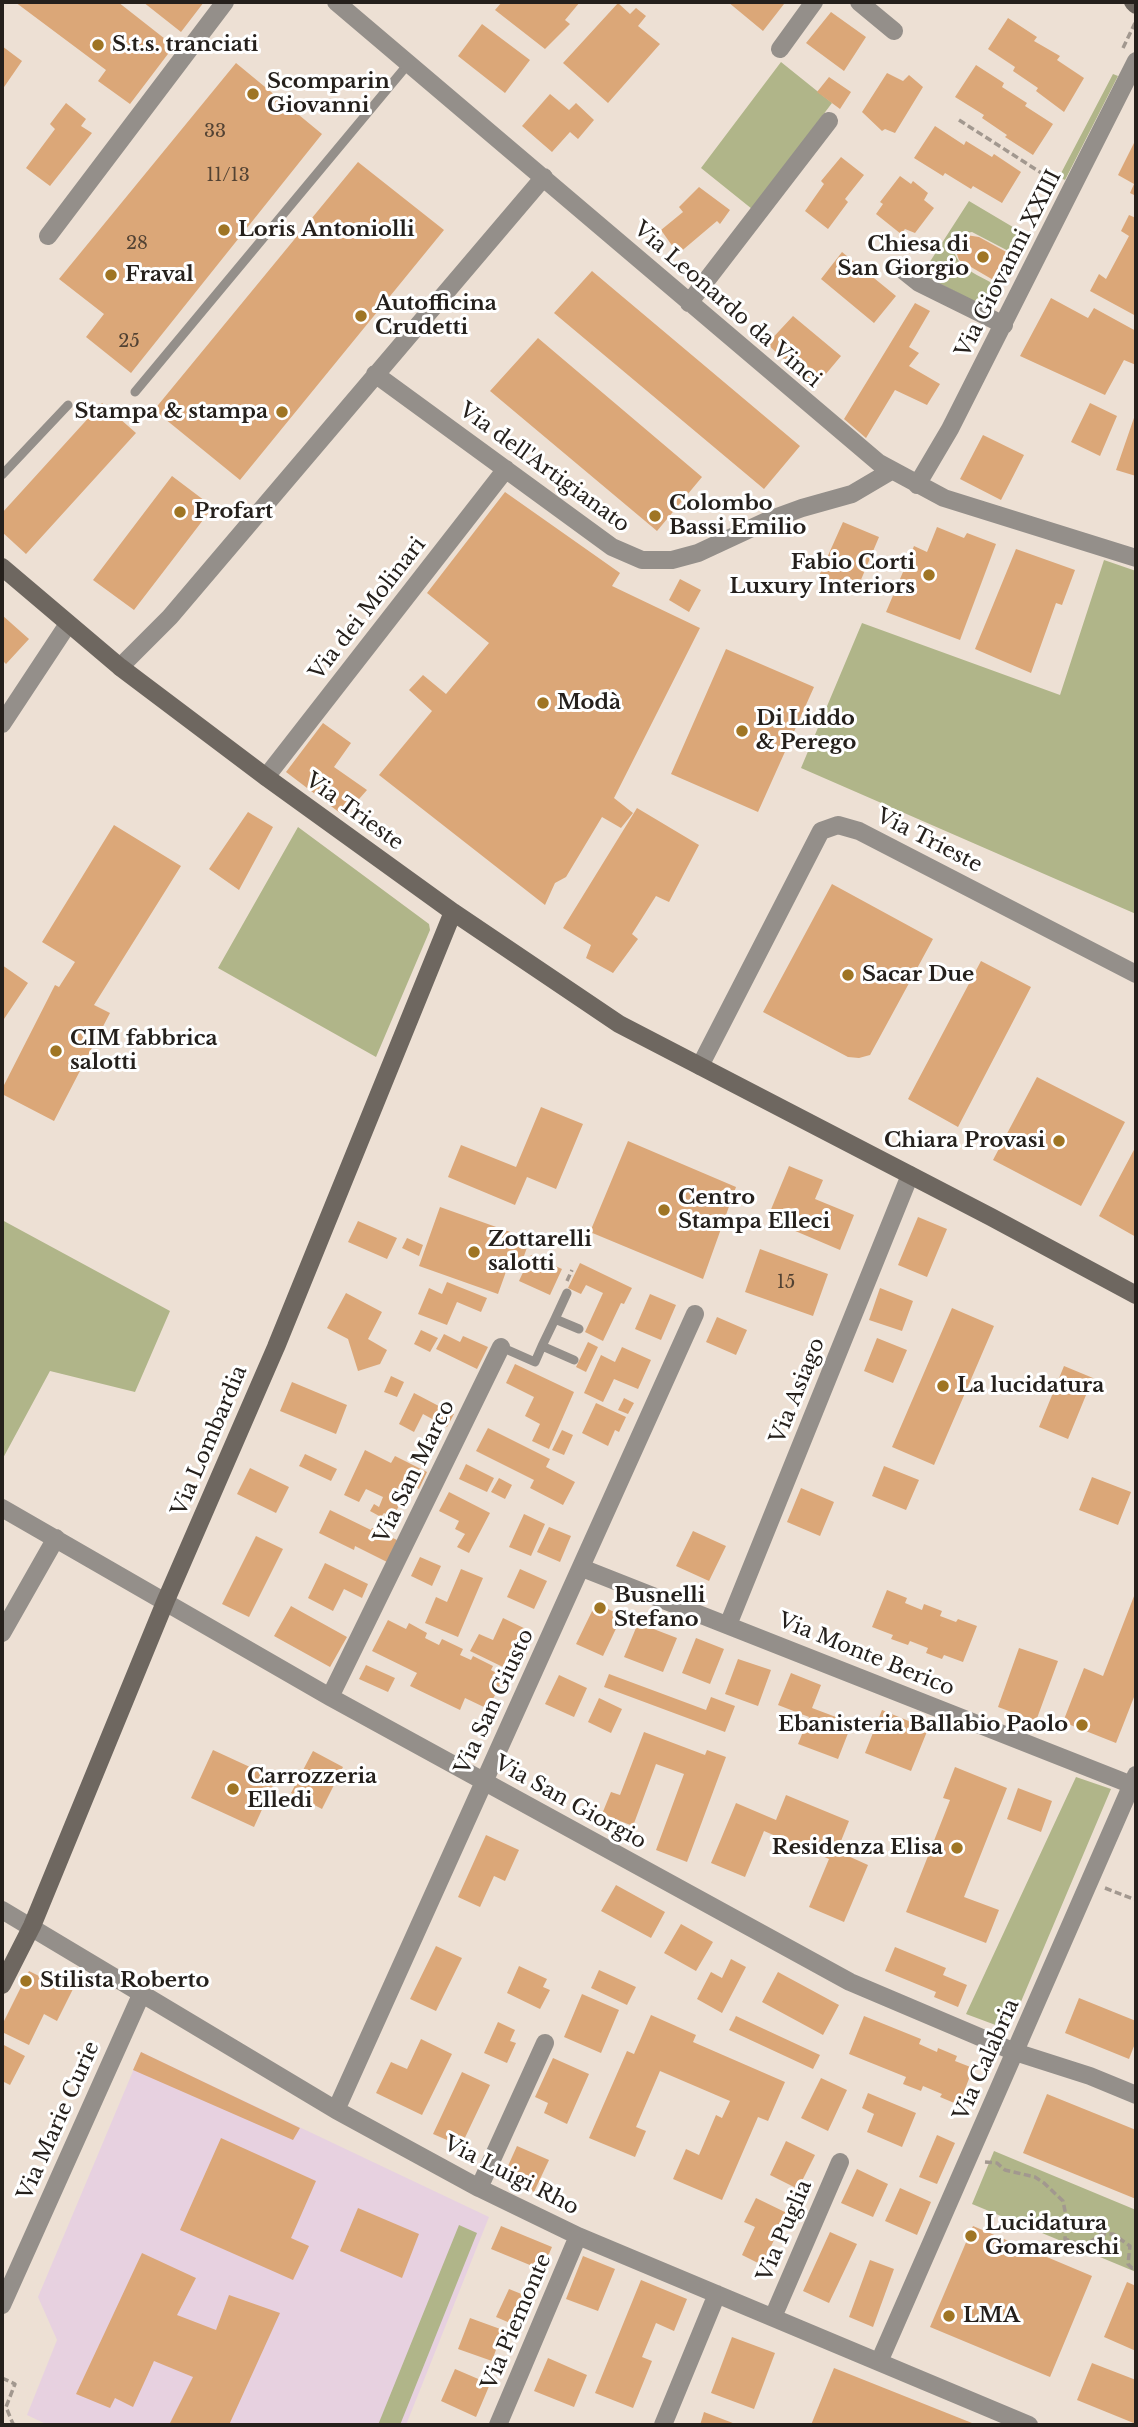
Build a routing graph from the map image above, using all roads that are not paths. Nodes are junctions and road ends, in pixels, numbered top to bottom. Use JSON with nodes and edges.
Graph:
{"nodes":[{"id":1,"x":225,"y":2,"type":"edge"},
{"id":2,"x":337,"y":2,"type":"edge"},
{"id":3,"x":814,"y":2,"type":"edge"},
{"id":4,"x":859,"y":2,"type":"edge"},
{"id":5,"x":894,"y":31,"type":"dead end"},
{"id":6,"x":780,"y":49,"type":"dead end"},
{"id":7,"x":1136,"y":61,"type":"edge"},
{"id":8,"x":409,"y":63,"type":"junction"},
{"id":9,"x":829,"y":121,"type":"dead end"},
{"id":10,"x":544,"y":177,"type":"junction"},
{"id":11,"x":48,"y":236,"type":"dead end"},
{"id":12,"x":904,"y":271,"type":"dead end"},
{"id":13,"x":689,"y":303,"type":"junction"},
{"id":14,"x":1004,"y":325,"type":"junction"},
{"id":15,"x":375,"y":374,"type":"junction"},
{"id":16,"x":135,"y":392,"type":"dead end"},
{"id":17,"x":68,"y":405,"type":"dead end"},
{"id":18,"x":506,"y":469,"type":"junction"},
{"id":19,"x":891,"y":471,"type":"junction"},
{"id":20,"x":2,"y":475,"type":"edge"},
{"id":21,"x":917,"y":485,"type":"junction"},
{"id":22,"x":1136,"y":558,"type":"edge"},
{"id":23,"x":2,"y":567,"type":"edge"},
{"id":24,"x":68,"y":624,"type":"junction"},
{"id":25,"x":120,"y":667,"type":"junction"},
{"id":26,"x":2,"y":724,"type":"edge"},
{"id":27,"x":266,"y":777,"type":"junction"},
{"id":28,"x":453,"y":912,"type":"junction"},
{"id":29,"x":1136,"y":974,"type":"edge"},
{"id":30,"x":700,"y":1066,"type":"junction"},
{"id":31,"x":910,"y":1175,"type":"junction"},
{"id":32,"x":567,"y":1293,"type":"dead end"},
{"id":33,"x":1136,"y":1295,"type":"edge"},
{"id":34,"x":695,"y":1314,"type":"dead end"},
{"id":35,"x":555,"y":1319,"type":"junction"},
{"id":36,"x":579,"y":1329,"type":"dead end"},
{"id":37,"x":542,"y":1346,"type":"junction"},
{"id":38,"x":502,"y":1347,"type":"joint"},
{"id":39,"x":574,"y":1360,"type":"dead end"},
{"id":40,"x":2,"y":1508,"type":"edge"},
{"id":41,"x":56,"y":1538,"type":"junction"},
{"id":42,"x":582,"y":1567,"type":"junction"},
{"id":43,"x":166,"y":1600,"type":"junction"},
{"id":44,"x":727,"y":1625,"type":"junction"},
{"id":45,"x":2,"y":1633,"type":"edge"},
{"id":46,"x":330,"y":1697,"type":"junction"},
{"id":47,"x":1134,"y":1780,"type":"edge"},
{"id":48,"x":483,"y":1782,"type":"junction"},
{"id":49,"x":2,"y":1910,"type":"edge"},
{"id":50,"x":32,"y":1926,"type":"junction"},
{"id":51,"x":2,"y":1985,"type":"edge"},
{"id":52,"x":141,"y":1995,"type":"junction"},
{"id":53,"x":545,"y":2043,"type":"dead end"},
{"id":54,"x":1015,"y":2052,"type":"junction"},
{"id":55,"x":1136,"y":2095,"type":"edge"},
{"id":56,"x":336,"y":2110,"type":"junction"},
{"id":57,"x":840,"y":2162,"type":"dead end"},
{"id":58,"x":479,"y":2188,"type":"junction"},
{"id":59,"x":578,"y":2236,"type":"junction"},
{"id":60,"x":717,"y":2294,"type":"junction"},
{"id":61,"x":2,"y":2305,"type":"edge"},
{"id":62,"x":773,"y":2317,"type":"junction"},
{"id":63,"x":879,"y":2362,"type":"junction"},
{"id":64,"x":498,"y":2425,"type":"edge"},
{"id":65,"x":663,"y":2425,"type":"edge"},
{"id":66,"x":1029,"y":2425,"type":"edge"}],
"edges":[{"from":1,"to":11,"type":"street"},
{"from":2,"to":8,"type":"street","name":"Via Leonardo da Vinci"},
{"from":3,"to":6,"type":"street"},
{"from":4,"to":5,"type":"street"},
{"from":7,"to":14,"type":"street","name":"Via Giovanni XXIII"},
{"from":8,"to":10,"type":"street","name":"Via Leonardo da Vinci"},
{"from":8,"to":16,"type":"lane"},
{"from":9,"to":13,"type":"street"},
{"from":10,"to":13,"type":"street","name":"Via Leonardo da Vinci"},
{"from":10,"to":15,"type":"street"},
{"from":12,"to":14,"type":"street"},
{"from":13,"to":19,"type":"street","name":"Via Leonardo da Vinci"},
{"from":14,"to":21,"type":"street","name":"Via Giovanni XXIII"},
{"from":15,"to":18,"type":"street","name":"Via dell'Artigianato"},
{"from":15,"to":25,"type":"street"},
{"from":17,"to":20,"type":"lane"},
{"from":18,"to":19,"type":"street","name":"Via dell'Artigianato"},
{"from":18,"to":27,"type":"street","name":"Via dei Molinari"},
{"from":19,"to":21,"type":"street","name":"Via Leonardo da Vinci"},
{"from":21,"to":22,"type":"street","name":"Via Leonardo da Vinci"},
{"from":23,"to":24,"type":"street","name":"Via Trieste"},
{"from":24,"to":25,"type":"street","name":"Via Trieste"},
{"from":24,"to":26,"type":"street"},
{"from":25,"to":27,"type":"street","name":"Via Trieste"},
{"from":27,"to":28,"type":"street","name":"Via Trieste"},
{"from":28,"to":30,"type":"street","name":"Via Trieste"},
{"from":28,"to":43,"type":"street","name":"Via Lombardia"},
{"from":29,"to":30,"type":"street","name":"Via Trieste"},
{"from":30,"to":31,"type":"street","name":"Via Trieste"},
{"from":31,"to":33,"type":"street","name":"Via Trieste"},
{"from":31,"to":44,"type":"street","name":"Via Asiago"},
{"from":32,"to":35,"type":"lane"},
{"from":34,"to":42,"type":"street","name":"Via San Giusto"},
{"from":35,"to":36,"type":"lane"},
{"from":35,"to":37,"type":"lane"},
{"from":37,"to":38,"type":"lane","name":"Via San Marco"},
{"from":37,"to":39,"type":"lane"},
{"from":38,"to":46,"type":"street","name":"Via San Marco"},
{"from":40,"to":41,"type":"street","name":"Via San Giorgio"},
{"from":41,"to":43,"type":"street","name":"Via San Giorgio"},
{"from":41,"to":45,"type":"street"},
{"from":42,"to":44,"type":"street","name":"Via Monte Berico"},
{"from":42,"to":48,"type":"street","name":"Via San Giusto"},
{"from":43,"to":46,"type":"street","name":"Via San Giorgio"},
{"from":43,"to":50,"type":"street","name":"Via Lombardia"},
{"from":44,"to":47,"type":"street","name":"Via Monte Berico"},
{"from":46,"to":48,"type":"street","name":"Via San Giorgio"},
{"from":47,"to":54,"type":"street","name":"Via Calabria"},
{"from":48,"to":54,"type":"street","name":"Via San Giorgio"},
{"from":48,"to":56,"type":"street","name":"Via San Giusto"},
{"from":49,"to":50,"type":"street","name":"Via Luigi Rho"},
{"from":50,"to":51,"type":"street","name":"Via Lombardia"},
{"from":50,"to":52,"type":"street","name":"Via Luigi Rho"},
{"from":52,"to":56,"type":"street","name":"Via Luigi Rho"},
{"from":52,"to":61,"type":"street","name":"Via Marie Curie"},
{"from":53,"to":58,"type":"street"},
{"from":54,"to":55,"type":"street","name":"Via San Giorgio"},
{"from":54,"to":63,"type":"street","name":"Via Calabria"},
{"from":56,"to":58,"type":"street","name":"Via Luigi Rho"},
{"from":57,"to":62,"type":"street","name":"Via Puglia"},
{"from":58,"to":59,"type":"street","name":"Via Luigi Rho"},
{"from":59,"to":60,"type":"street","name":"Via Luigi Rho"},
{"from":59,"to":64,"type":"street","name":"Via Piemonte"},
{"from":60,"to":62,"type":"street","name":"Via Luigi Rho"},
{"from":60,"to":65,"type":"street"},
{"from":62,"to":63,"type":"street","name":"Via Luigi Rho"},
{"from":63,"to":66,"type":"street","name":"Via Luigi Rho"}]}
